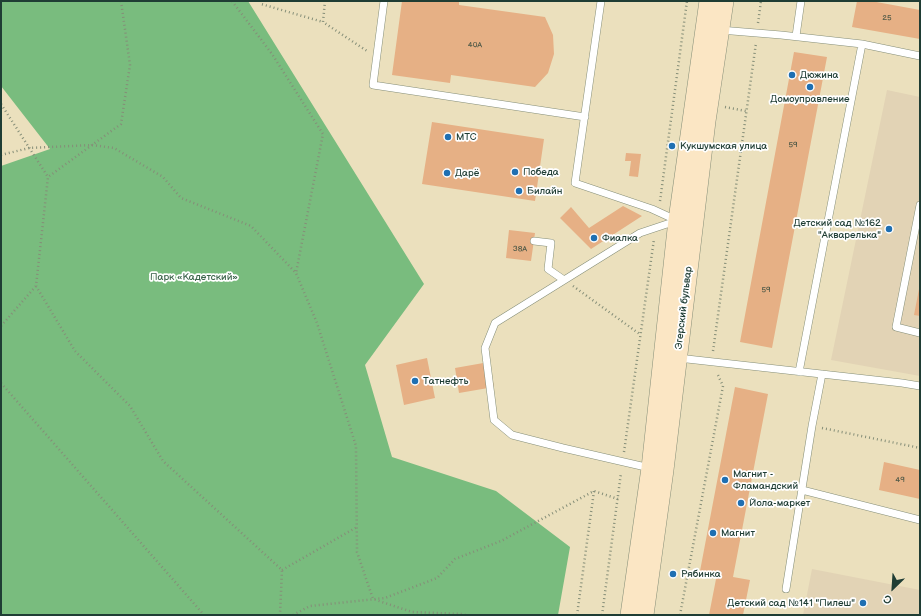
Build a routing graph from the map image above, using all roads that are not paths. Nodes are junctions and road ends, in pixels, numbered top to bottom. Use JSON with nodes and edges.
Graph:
{"nodes":[{"id":1,"x":384,"y":1,"type":"edge"},
{"id":2,"x":601,"y":1,"type":"edge"},
{"id":3,"x":709,"y":1,"type":"edge"},
{"id":4,"x":724,"y":1,"type":"edge"},
{"id":5,"x":801,"y":1,"type":"edge"},
{"id":6,"x":713,"y":29,"type":"junction"},
{"id":7,"x":796,"y":36,"type":"junction"},
{"id":8,"x":862,"y":44,"type":"junction"},
{"id":9,"x":920,"y":56,"type":"edge"},
{"id":10,"x":585,"y":117,"type":"junction"},
{"id":11,"x":920,"y":205,"type":"edge"},
{"id":12,"x":686,"y":222,"type":"junction"},
{"id":13,"x":534,"y":240,"type":"dead end"},
{"id":14,"x":564,"y":280,"type":"junction"},
{"id":15,"x":920,"y":333,"type":"edge"},
{"id":16,"x":671,"y":357,"type":"junction"},
{"id":17,"x":799,"y":372,"type":"junction"},
{"id":18,"x":822,"y":374,"type":"junction"},
{"id":19,"x":920,"y":386,"type":"edge"},
{"id":20,"x":651,"y":468,"type":"junction"},
{"id":21,"x":802,"y":490,"type":"junction"},
{"id":22,"x":920,"y":520,"type":"edge"},
{"id":23,"x":786,"y":588,"type":"dead end"},
{"id":24,"x":630,"y":615,"type":"edge"},
{"id":25,"x":644,"y":615,"type":"edge"}],
"edges":[{"from":1,"to":10,"type":"lane"},
{"from":2,"to":10,"type":"lane"},
{"from":3,"to":6,"type":"main road","name":"Эгерский бульвар"},
{"from":4,"to":6,"type":"main road","name":"Эгерский бульвар"},
{"from":5,"to":7,"type":"lane"},
{"from":6,"to":7,"type":"lane"},
{"from":6,"to":12,"type":"main road","name":"Эгерский бульвар"},
{"from":7,"to":8,"type":"lane"},
{"from":8,"to":9,"type":"lane"},
{"from":8,"to":17,"type":"lane"},
{"from":10,"to":12,"type":"lane"},
{"from":11,"to":15,"type":"lane"},
{"from":12,"to":14,"type":"lane"},
{"from":12,"to":16,"type":"main road","name":"Эгерский бульвар"},
{"from":13,"to":14,"type":"lane"},
{"from":14,"to":20,"type":"lane"},
{"from":16,"to":17,"type":"lane"},
{"from":16,"to":20,"type":"main road","name":"Эгерский бульвар"},
{"from":16,"to":25,"type":"main road","name":"Эгерский бульвар"},
{"from":17,"to":18,"type":"lane"},
{"from":18,"to":19,"type":"lane"},
{"from":18,"to":21,"type":"lane"},
{"from":20,"to":24,"type":"main road","name":"Эгерский бульвар"},
{"from":21,"to":22,"type":"lane"},
{"from":21,"to":23,"type":"lane"}]}
